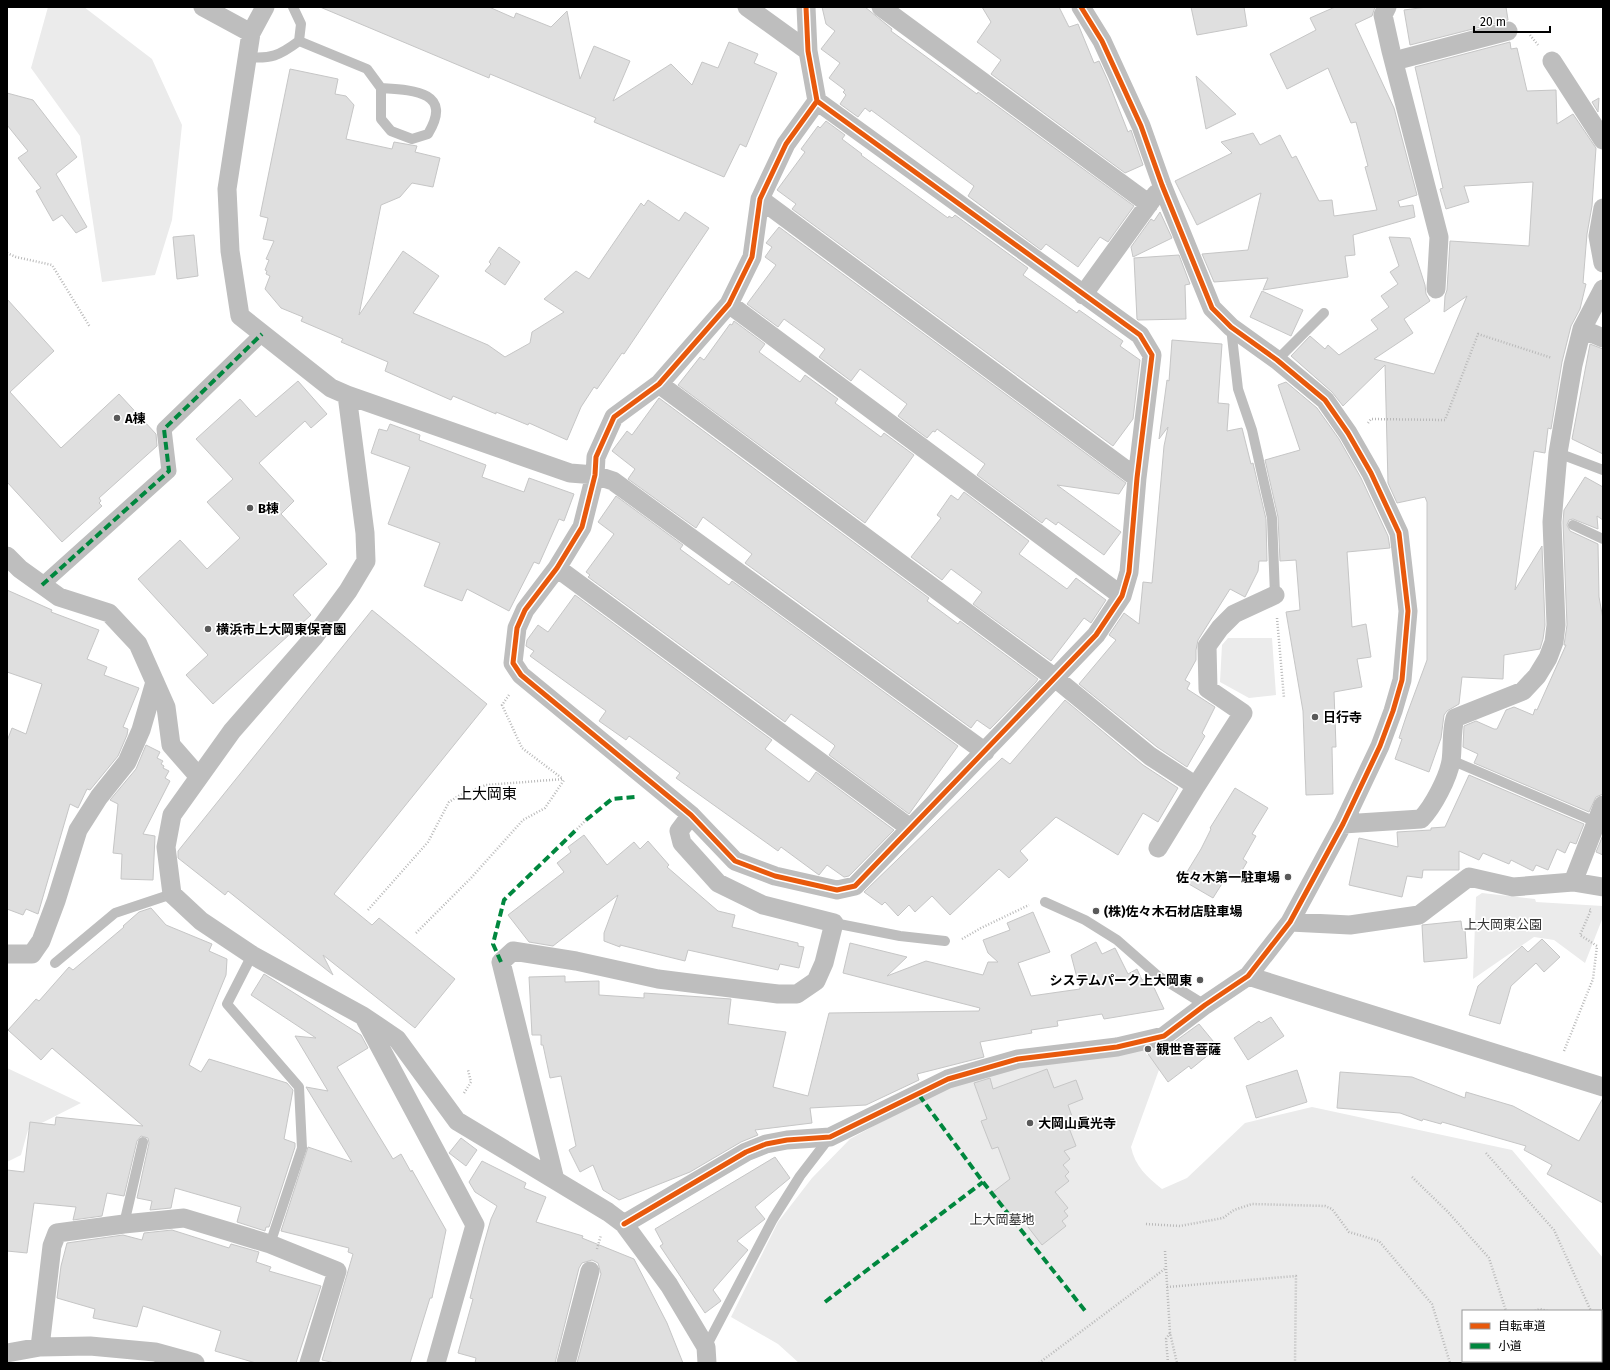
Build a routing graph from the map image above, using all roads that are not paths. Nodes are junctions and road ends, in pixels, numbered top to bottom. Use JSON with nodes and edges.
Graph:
{"nodes":[{"id":1,"x":203,"y":7,"type":"edge"},
{"id":2,"x":265,"y":7,"type":"edge"},
{"id":3,"x":293,"y":7,"type":"edge"},
{"id":4,"x":747,"y":7,"type":"edge"},
{"id":5,"x":806,"y":7,"type":"edge"},
{"id":6,"x":881,"y":7,"type":"edge"},
{"id":7,"x":1081,"y":7,"type":"edge"},
{"id":8,"x":1387,"y":7,"type":"edge"},
{"id":9,"x":1508,"y":31,"type":"road end"},
{"id":10,"x":251,"y":33,"type":"junction"},
{"id":11,"x":299,"y":41,"type":"junction"},
{"id":12,"x":808,"y":51,"type":"junction"},
{"id":13,"x":247,"y":56,"type":"junction"},
{"id":14,"x":1394,"y":61,"type":"junction"},
{"id":15,"x":1552,"y":61,"type":"road end"},
{"id":16,"x":381,"y":88,"type":"junction"},
{"id":17,"x":817,"y":101,"type":"junction"},
{"id":18,"x":1603,"y":140,"type":"edge"},
{"id":19,"x":1162,"y":185,"type":"junction"},
{"id":20,"x":760,"y":199,"type":"junction"},
{"id":21,"x":1150,"y":204,"type":"junction"},
{"id":22,"x":1603,"y":208,"type":"edge"},
{"id":23,"x":1603,"y":263,"type":"edge"},
{"id":24,"x":1436,"y":289,"type":"dead end"},
{"id":25,"x":1603,"y":289,"type":"edge"},
{"id":26,"x":1083,"y":295,"type":"junction"},
{"id":27,"x":728,"y":304,"type":"junction"},
{"id":28,"x":1324,"y":313,"type":"dead end"},
{"id":29,"x":1231,"y":327,"type":"junction"},
{"id":30,"x":1582,"y":328,"type":"junction"},
{"id":31,"x":262,"y":334,"type":"junction"},
{"id":32,"x":1603,"y":338,"type":"edge"},
{"id":33,"x":1277,"y":360,"type":"junction"},
{"id":34,"x":659,"y":384,"type":"junction"},
{"id":35,"x":347,"y":395,"type":"junction"},
{"id":36,"x":1558,"y":453,"type":"junction"},
{"id":37,"x":1603,"y":470,"type":"edge"},
{"id":38,"x":595,"y":475,"type":"junction"},
{"id":39,"x":1137,"y":478,"type":"junction"},
{"id":40,"x":1573,"y":525,"type":"dead end"},
{"id":41,"x":1603,"y":539,"type":"edge"},
{"id":42,"x":7,"y":556,"type":"edge"},
{"id":43,"x":557,"y":568,"type":"junction"},
{"id":44,"x":42,"y":585,"type":"junction"},
{"id":45,"x":1275,"y":595,"type":"joint"},
{"id":46,"x":1122,"y":596,"type":"junction"},
{"id":47,"x":1055,"y":678,"type":"junction"},
{"id":48,"x":155,"y":682,"type":"junction"},
{"id":49,"x":985,"y":752,"type":"junction"},
{"id":50,"x":1451,"y":760,"type":"junction"},
{"id":51,"x":198,"y":777,"type":"junction"},
{"id":52,"x":1196,"y":786,"type":"junction"},
{"id":53,"x":1600,"y":813,"type":"edge"},
{"id":54,"x":691,"y":815,"type":"junction"},
{"id":55,"x":1343,"y":824,"type":"junction"},
{"id":56,"x":910,"y":828,"type":"junction"},
{"id":57,"x":1158,"y":848,"type":"dead end"},
{"id":58,"x":1573,"y":882,"type":"junction"},
{"id":59,"x":1603,"y":887,"type":"edge"},
{"id":60,"x":172,"y":894,"type":"junction"},
{"id":61,"x":1045,"y":902,"type":"road end"},
{"id":62,"x":1290,"y":922,"type":"junction"},
{"id":63,"x":834,"y":923,"type":"junction"},
{"id":64,"x":945,"y":941,"type":"road end"},
{"id":65,"x":7,"y":954,"type":"edge"},
{"id":66,"x":252,"y":955,"type":"junction"},
{"id":67,"x":55,"y":963,"type":"dead end"},
{"id":68,"x":1248,"y":976,"type":"junction"},
{"id":69,"x":1205,"y":1005,"type":"junction"},
{"id":70,"x":363,"y":1016,"type":"junction"},
{"id":71,"x":1603,"y":1087,"type":"edge"},
{"id":72,"x":830,"y":1137,"type":"junction"},
{"id":73,"x":142,"y":1142,"type":"dead end"},
{"id":74,"x":555,"y":1180,"type":"junction"},
{"id":75,"x":124,"y":1224,"type":"junction"},
{"id":76,"x":624,"y":1224,"type":"junction"},
{"id":77,"x":270,"y":1244,"type":"junction"},
{"id":78,"x":590,"y":1271,"type":"dead end"},
{"id":79,"x":40,"y":1347,"type":"junction"},
{"id":80,"x":7,"y":1353,"type":"edge"},
{"id":81,"x":707,"y":1355,"type":"edge"},
{"id":82,"x":157,"y":1358,"type":"edge"},
{"id":83,"x":195,"y":1363,"type":"edge"},
{"id":84,"x":309,"y":1363,"type":"edge"},
{"id":85,"x":436,"y":1363,"type":"edge"},
{"id":86,"x":566,"y":1363,"type":"edge"}],
"edges":[{"from":1,"to":10,"type":"street"},
{"from":2,"to":10,"type":"street"},
{"from":3,"to":11,"type":"lane"},
{"from":4,"to":12,"type":"street"},
{"from":5,"to":12,"type":"street"},
{"from":6,"to":21,"type":"street"},
{"from":7,"to":19,"type":"street"},
{"from":8,"to":14,"type":"street"},
{"from":9,"to":14,"type":"street"},
{"from":10,"to":13,"type":"street"},
{"from":11,"to":13,"type":"lane"},
{"from":11,"to":16,"type":"lane"},
{"from":12,"to":17,"type":"street"},
{"from":13,"to":31,"type":"street"},
{"from":14,"to":24,"type":"street"},
{"from":15,"to":18,"type":"street"},
{"from":16,"to":16,"type":"lane"},
{"from":17,"to":20,"type":"street"},
{"from":17,"to":26,"type":"street"},
{"from":19,"to":21,"type":"street"},
{"from":19,"to":29,"type":"street"},
{"from":20,"to":27,"type":"street"},
{"from":20,"to":39,"type":"street"},
{"from":21,"to":26,"type":"street"},
{"from":22,"to":23,"type":"street"},
{"from":25,"to":30,"type":"street"},
{"from":26,"to":39,"type":"street"},
{"from":27,"to":34,"type":"street"},
{"from":27,"to":46,"type":"street"},
{"from":28,"to":33,"type":"lane"},
{"from":29,"to":33,"type":"street"},
{"from":29,"to":45,"type":"lane"},
{"from":30,"to":32,"type":"street"},
{"from":30,"to":36,"type":"street"},
{"from":31,"to":35,"type":"street"},
{"from":31,"to":44,"type":"street"},
{"from":33,"to":55,"type":"street"},
{"from":34,"to":38,"type":"street"},
{"from":34,"to":47,"type":"street"},
{"from":35,"to":38,"type":"street"},
{"from":35,"to":51,"type":"street"},
{"from":36,"to":37,"type":"lane"},
{"from":36,"to":50,"type":"street"},
{"from":38,"to":43,"type":"street"},
{"from":38,"to":49,"type":"street"},
{"from":39,"to":46,"type":"street"},
{"from":40,"to":41,"type":"lane"},
{"from":42,"to":44,"type":"street"},
{"from":43,"to":54,"type":"street"},
{"from":43,"to":56,"type":"street"},
{"from":44,"to":48,"type":"street"},
{"from":45,"to":52,"type":"street"},
{"from":46,"to":47,"type":"street"},
{"from":47,"to":49,"type":"street"},
{"from":47,"to":52,"type":"street"},
{"from":48,"to":51,"type":"street"},
{"from":48,"to":65,"type":"street"},
{"from":49,"to":56,"type":"street"},
{"from":50,"to":53,"type":"lane"},
{"from":50,"to":55,"type":"street"},
{"from":51,"to":60,"type":"street"},
{"from":52,"to":57,"type":"street"},
{"from":53,"to":58,"type":"street"},
{"from":54,"to":56,"type":"street"},
{"from":54,"to":63,"type":"street"},
{"from":55,"to":62,"type":"street"},
{"from":58,"to":59,"type":"street"},
{"from":58,"to":62,"type":"street"},
{"from":60,"to":66,"type":"street"},
{"from":60,"to":67,"type":"lane"},
{"from":61,"to":69,"type":"lane"},
{"from":62,"to":68,"type":"street"},
{"from":63,"to":64,"type":"lane"},
{"from":63,"to":74,"type":"street"},
{"from":66,"to":70,"type":"street"},
{"from":66,"to":77,"type":"lane"},
{"from":68,"to":69,"type":"street"},
{"from":68,"to":71,"type":"street"},
{"from":69,"to":72,"type":"street"},
{"from":70,"to":74,"type":"street"},
{"from":70,"to":85,"type":"street"},
{"from":72,"to":76,"type":"street"},
{"from":72,"to":81,"type":"lane"},
{"from":73,"to":75,"type":"lane"},
{"from":74,"to":76,"type":"street"},
{"from":75,"to":77,"type":"street"},
{"from":75,"to":79,"type":"street"},
{"from":76,"to":81,"type":"street"},
{"from":77,"to":84,"type":"street"},
{"from":78,"to":86,"type":"street"},
{"from":79,"to":80,"type":"street"},
{"from":79,"to":82,"type":"street"},
{"from":82,"to":83,"type":"street"}]}
